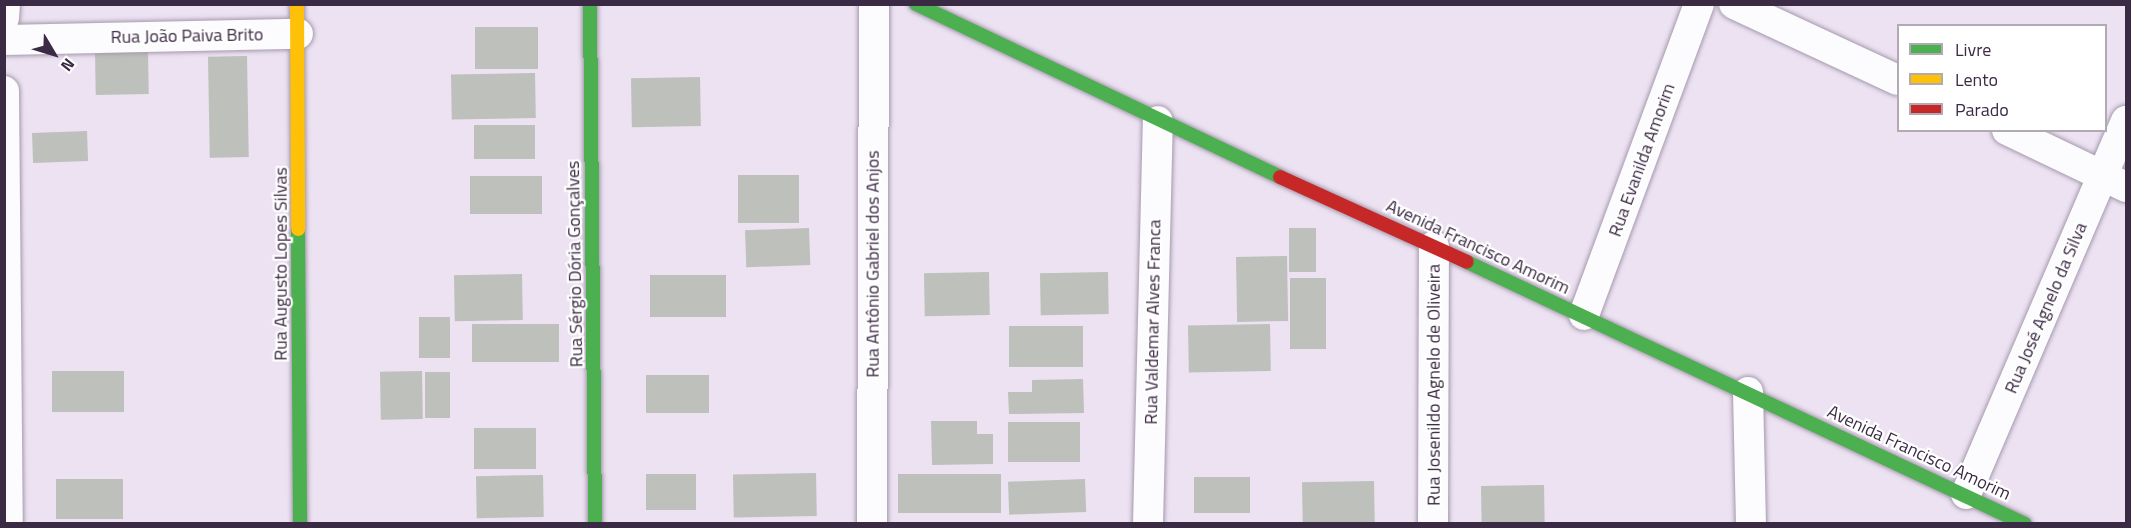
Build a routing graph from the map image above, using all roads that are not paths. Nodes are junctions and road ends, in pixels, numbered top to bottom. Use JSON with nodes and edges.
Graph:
{"nodes":[{"id":1,"x":5,"y":4,"type":"edge"},
{"id":2,"x":297,"y":4,"type":"edge"},
{"id":3,"x":590,"y":4,"type":"edge"},
{"id":4,"x":874,"y":4,"type":"edge"},
{"id":5,"x":916,"y":4,"type":"edge"},
{"id":6,"x":1699,"y":4,"type":"edge"},
{"id":7,"x":1734,"y":4,"type":"edge"},
{"id":8,"x":4,"y":18,"type":"edge"},
{"id":9,"x":298,"y":34,"type":"junction"},
{"id":10,"x":4,"y":40,"type":"edge"},
{"id":11,"x":1897,"y":79,"type":"edge"},
{"id":12,"x":4,"y":91,"type":"edge"},
{"id":13,"x":1158,"y":121,"type":"junction"},
{"id":14,"x":2127,"y":121,"type":"edge"},
{"id":15,"x":2011,"y":132,"type":"edge"},
{"id":16,"x":2115,"y":181,"type":"edge"},
{"id":17,"x":1434,"y":246,"type":"junction"},
{"id":18,"x":1584,"y":315,"type":"junction"},
{"id":19,"x":1748,"y":392,"type":"junction"},
{"id":20,"x":1966,"y":494,"type":"junction"},
{"id":21,"x":8,"y":524,"type":"edge"},
{"id":22,"x":300,"y":524,"type":"edge"},
{"id":23,"x":595,"y":524,"type":"edge"},
{"id":24,"x":872,"y":524,"type":"edge"},
{"id":25,"x":1148,"y":524,"type":"edge"},
{"id":26,"x":1433,"y":524,"type":"edge"},
{"id":27,"x":1751,"y":524,"type":"edge"},
{"id":28,"x":2025,"y":524,"type":"edge"}],
"edges":[{"from":1,"to":8,"type":"street"},
{"from":2,"to":9,"type":"main road","name":"Rua Augusto Lopes Silvas"},
{"from":3,"to":23,"type":"main road","name":"Rua Sérgio Dória Gonçalves"},
{"from":4,"to":24,"type":"street","name":"Rua Antônio Gabriel dos Anjos"},
{"from":5,"to":13,"type":"main road","name":"Avenida Francisco Amorim"},
{"from":6,"to":18,"type":"street","name":"Rua Evanilda Amorim"},
{"from":7,"to":11,"type":"street"},
{"from":9,"to":10,"type":"street","name":"Rua João Paiva Brito"},
{"from":9,"to":22,"type":"main road","name":"Rua Augusto Lopes Silvas"},
{"from":12,"to":21,"type":"street"},
{"from":13,"to":17,"type":"main road","name":"Avenida Francisco Amorim"},
{"from":13,"to":25,"type":"street","name":"Rua Valdemar Alves Franca"},
{"from":14,"to":16,"type":"street","name":"Rua José Agnelo da Silva"},
{"from":15,"to":16,"type":"street"},
{"from":16,"to":20,"type":"street","name":"Rua José Agnelo da Silva"},
{"from":17,"to":18,"type":"main road","name":"Avenida Francisco Amorim"},
{"from":17,"to":26,"type":"street","name":"Rua Josenildo Agnelo de Oliveira"},
{"from":18,"to":19,"type":"main road","name":"Avenida Francisco Amorim"},
{"from":19,"to":20,"type":"main road","name":"Avenida Francisco Amorim"},
{"from":19,"to":27,"type":"street"},
{"from":20,"to":28,"type":"main road","name":"Avenida Francisco Amorim"}]}
